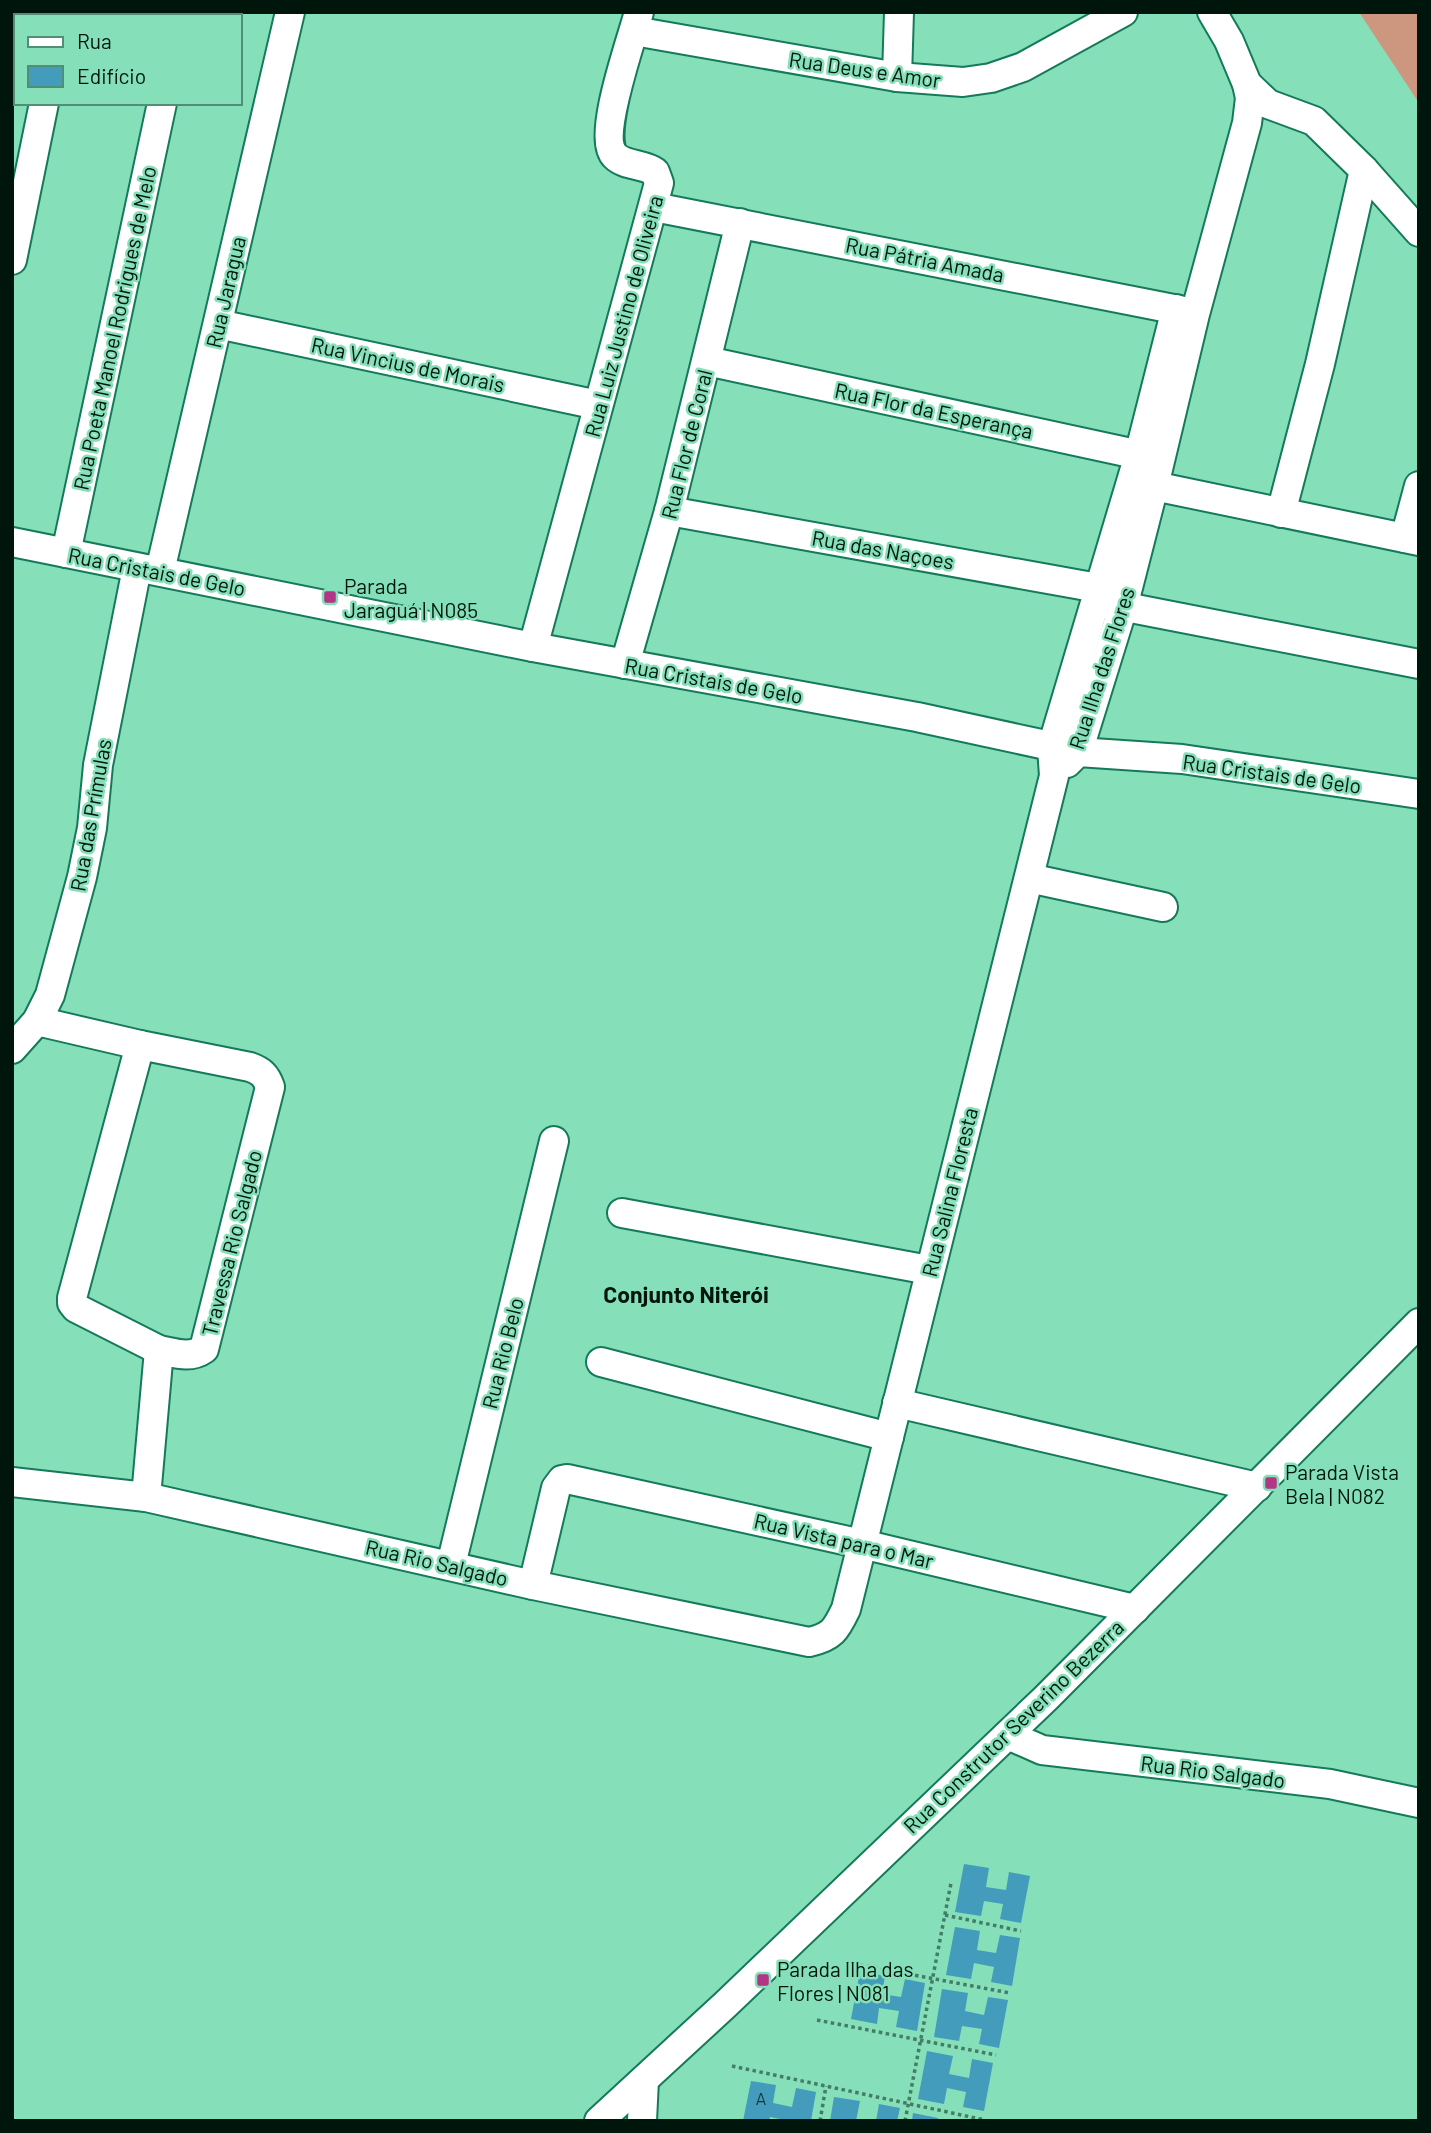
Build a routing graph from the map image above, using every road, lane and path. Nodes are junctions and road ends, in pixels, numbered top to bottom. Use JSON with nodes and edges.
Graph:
{"nodes":[{"id":1,"x":290,"y":12,"type":"edge"},
{"id":2,"x":899,"y":12,"type":"edge"},
{"id":3,"x":1123,"y":12,"type":"edge"},
{"id":4,"x":1212,"y":12,"type":"edge"},
{"id":5,"x":637,"y":22,"type":"edge"},
{"id":6,"x":897,"y":77,"type":"junction"},
{"id":7,"x":1247,"y":84,"type":"junction"},
{"id":8,"x":44,"y":105,"type":"edge"},
{"id":9,"x":162,"y":105,"type":"edge"},
{"id":10,"x":1364,"y":170,"type":"junction"},
{"id":11,"x":654,"y":207,"type":"junction"},
{"id":12,"x":740,"y":223,"type":"junction"},
{"id":13,"x":1419,"y":232,"type":"edge"},
{"id":14,"x":12,"y":260,"type":"edge"},
{"id":15,"x":1185,"y":312,"type":"junction"},
{"id":16,"x":218,"y":324,"type":"junction"},
{"id":17,"x":707,"y":361,"type":"junction"},
{"id":18,"x":598,"y":405,"type":"junction"},
{"id":19,"x":1151,"y":467,"type":"junction"},
{"id":20,"x":1419,"y":486,"type":"edge"},
{"id":21,"x":669,"y":511,"type":"junction"},
{"id":22,"x":1281,"y":513,"type":"junction"},
{"id":23,"x":1412,"y":540,"type":"edge"},
{"id":24,"x":12,"y":542,"type":"edge"},
{"id":25,"x":66,"y":553,"type":"junction"},
{"id":26,"x":148,"y":570,"type":"junction"},
{"id":27,"x":1096,"y":594,"type":"junction"},
{"id":28,"x":1123,"y":607,"type":"junction"},
{"id":29,"x":533,"y":647,"type":"junction"},
{"id":30,"x":625,"y":664,"type":"junction"},
{"id":31,"x":1419,"y":664,"type":"edge"},
{"id":32,"x":1065,"y":749,"type":"junction"},
{"id":33,"x":1054,"y":776,"type":"joint"},
{"id":34,"x":1419,"y":794,"type":"edge"},
{"id":35,"x":1029,"y":878,"type":"junction"},
{"id":36,"x":1163,"y":907,"type":"dead end"},
{"id":37,"x":37,"y":1021,"type":"junction"},
{"id":38,"x":140,"y":1045,"type":"junction"},
{"id":39,"x":12,"y":1049,"type":"edge"},
{"id":40,"x":554,"y":1142,"type":"dead end"},
{"id":41,"x":622,"y":1213,"type":"dead end"},
{"id":42,"x":929,"y":1270,"type":"junction"},
{"id":43,"x":1419,"y":1323,"type":"edge"},
{"id":44,"x":159,"y":1350,"type":"junction"},
{"id":45,"x":601,"y":1362,"type":"dead end"},
{"id":46,"x":897,"y":1403,"type":"junction"},
{"id":47,"x":889,"y":1437,"type":"junction"},
{"id":48,"x":12,"y":1482,"type":"edge"},
{"id":49,"x":1257,"y":1487,"type":"junction"},
{"id":50,"x":146,"y":1497,"type":"junction"},
{"id":51,"x":862,"y":1544,"type":"junction"},
{"id":52,"x":451,"y":1565,"type":"junction"},
{"id":53,"x":533,"y":1585,"type":"junction"},
{"id":54,"x":846,"y":1609,"type":"joint"},
{"id":55,"x":1135,"y":1609,"type":"junction"},
{"id":56,"x":1008,"y":1735,"type":"junction"},
{"id":57,"x":1419,"y":1803,"type":"edge"},
{"id":58,"x":951,"y":1883,"type":"dead end"},
{"id":59,"x":945,"y":1915,"type":"junction"},
{"id":60,"x":1021,"y":1931,"type":"dead end"},
{"id":61,"x":860,"y":1965,"type":"dead end"},
{"id":62,"x":933,"y":1979,"type":"junction"},
{"id":63,"x":1010,"y":1993,"type":"dead end"},
{"id":64,"x":817,"y":2020,"type":"dead end"},
{"id":65,"x":996,"y":2055,"type":"dead end"},
{"id":66,"x":732,"y":2066,"type":"dead end"},
{"id":67,"x":644,"y":2080,"type":"junction"},
{"id":68,"x":826,"y":2086,"type":"junction"},
{"id":69,"x":908,"y":2103,"type":"junction"},
{"id":70,"x":985,"y":2120,"type":"edge"},
{"id":71,"x":600,"y":2121,"type":"edge"},
{"id":72,"x":642,"y":2121,"type":"edge"},
{"id":73,"x":820,"y":2121,"type":"edge"},
{"id":74,"x":905,"y":2121,"type":"edge"}],
"edges":[{"from":1,"to":16,"type":"street","name":"Rua Jaragua"},
{"from":2,"to":6,"type":"street"},
{"from":3,"to":6,"type":"street","name":"Rua Deus e Amor"},
{"from":4,"to":7,"type":"street"},
{"from":5,"to":6,"type":"street","name":"Rua Deus e Amor"},
{"from":5,"to":11,"type":"street","name":"Rua Luiz Justino de Oliveira"},
{"from":7,"to":10,"type":"street"},
{"from":7,"to":15,"type":"street","name":"Rua Ilha das Flores"},
{"from":8,"to":14,"type":"street"},
{"from":9,"to":25,"type":"street","name":"Rua Poeta Manoel Rodrigues de Melo"},
{"from":10,"to":13,"type":"street"},
{"from":10,"to":22,"type":"street"},
{"from":11,"to":12,"type":"street","name":"Rua Pátria Amada"},
{"from":11,"to":18,"type":"street","name":"Rua Luiz Justino de Oliveira"},
{"from":12,"to":15,"type":"street","name":"Rua Pátria Amada"},
{"from":12,"to":17,"type":"street","name":"Rua Flor de Coral"},
{"from":15,"to":19,"type":"street","name":"Rua Ilha das Flores"},
{"from":16,"to":18,"type":"street","name":"Rua Vincius de Morais"},
{"from":16,"to":26,"type":"street","name":"Rua Jaragua"},
{"from":17,"to":19,"type":"street","name":"Rua Flor da Esperança"},
{"from":17,"to":21,"type":"street","name":"Rua Flor de Coral"},
{"from":18,"to":29,"type":"street","name":"Rua Luiz Justino de Oliveira"},
{"from":19,"to":22,"type":"street","name":"Rua Flor da Esperança"},
{"from":19,"to":27,"type":"street","name":"Rua Ilha das Flores"},
{"from":19,"to":28,"type":"street","name":"Rua Ilha das Flores"},
{"from":20,"to":23,"type":"street"},
{"from":21,"to":27,"type":"street","name":"Rua das Naçoes"},
{"from":21,"to":30,"type":"street","name":"Rua Flor de Coral"},
{"from":22,"to":23,"type":"street","name":"Rua Flor da Esperança"},
{"from":24,"to":25,"type":"street","name":"Rua Cristais de Gelo"},
{"from":25,"to":26,"type":"street","name":"Rua Cristais de Gelo"},
{"from":26,"to":29,"type":"street","name":"Rua Cristais de Gelo"},
{"from":26,"to":37,"type":"street","name":"Rua das Prímulas"},
{"from":27,"to":28,"type":"street","name":"Rua das Naçoes"},
{"from":27,"to":32,"type":"street","name":"Rua Ilha das Flores"},
{"from":28,"to":31,"type":"street","name":"Rua das Naçoes"},
{"from":28,"to":32,"type":"street","name":"Rua Ilha das Flores"},
{"from":29,"to":30,"type":"street","name":"Rua Cristais de Gelo"},
{"from":30,"to":32,"type":"street","name":"Rua Cristais de Gelo"},
{"from":32,"to":33,"type":"street","name":"Rua Ilha das Flores"},
{"from":32,"to":34,"type":"street","name":"Rua Cristais de Gelo"},
{"from":33,"to":35,"type":"street","name":"Rua Salina Floresta"},
{"from":35,"to":36,"type":"street"},
{"from":35,"to":42,"type":"street","name":"Rua Salina Floresta"},
{"from":37,"to":38,"type":"street"},
{"from":37,"to":39,"type":"street","name":"Rua das Prímulas"},
{"from":38,"to":44,"type":"street"},
{"from":38,"to":44,"type":"street","name":"Travessa Rio Salgado"},
{"from":40,"to":52,"type":"street","name":"Rua Rio Belo"},
{"from":41,"to":42,"type":"street"},
{"from":42,"to":46,"type":"street","name":"Rua Salina Floresta"},
{"from":43,"to":49,"type":"street","name":"Rua Construtor Severino Bezerra"},
{"from":44,"to":50,"type":"street"},
{"from":45,"to":47,"type":"street"},
{"from":46,"to":47,"type":"street","name":"Rua Salina Floresta"},
{"from":46,"to":49,"type":"street"},
{"from":47,"to":51,"type":"street","name":"Rua Salina Floresta"},
{"from":48,"to":50,"type":"street","name":"Rua Rio Salgado"},
{"from":49,"to":55,"type":"street","name":"Rua Construtor Severino Bezerra"},
{"from":50,"to":52,"type":"street","name":"Rua Rio Salgado"},
{"from":51,"to":53,"type":"street","name":"Rua Vista para o Mar"},
{"from":51,"to":54,"type":"street","name":"Rua Salina Floresta"},
{"from":51,"to":55,"type":"street","name":"Rua Vista para o Mar"},
{"from":52,"to":53,"type":"street","name":"Rua Rio Salgado"},
{"from":53,"to":54,"type":"street","name":"Rua Rio Salgado"},
{"from":55,"to":56,"type":"street","name":"Rua Construtor Severino Bezerra"},
{"from":56,"to":57,"type":"street","name":"Rua Rio Salgado"},
{"from":56,"to":67,"type":"street","name":"Rua Construtor Severino Bezerra"},
{"from":58,"to":59,"type":"path"},
{"from":59,"to":60,"type":"path"},
{"from":59,"to":62,"type":"path"},
{"from":61,"to":62,"type":"path"},
{"from":62,"to":63,"type":"path"},
{"from":62,"to":69,"type":"path"},
{"from":64,"to":65,"type":"path"},
{"from":66,"to":68,"type":"path"},
{"from":67,"to":71,"type":"street","name":"Rua Construtor Severino Bezerra"},
{"from":67,"to":72,"type":"street"},
{"from":68,"to":69,"type":"path"},
{"from":68,"to":73,"type":"path"},
{"from":69,"to":70,"type":"path"},
{"from":69,"to":74,"type":"path"}]}
